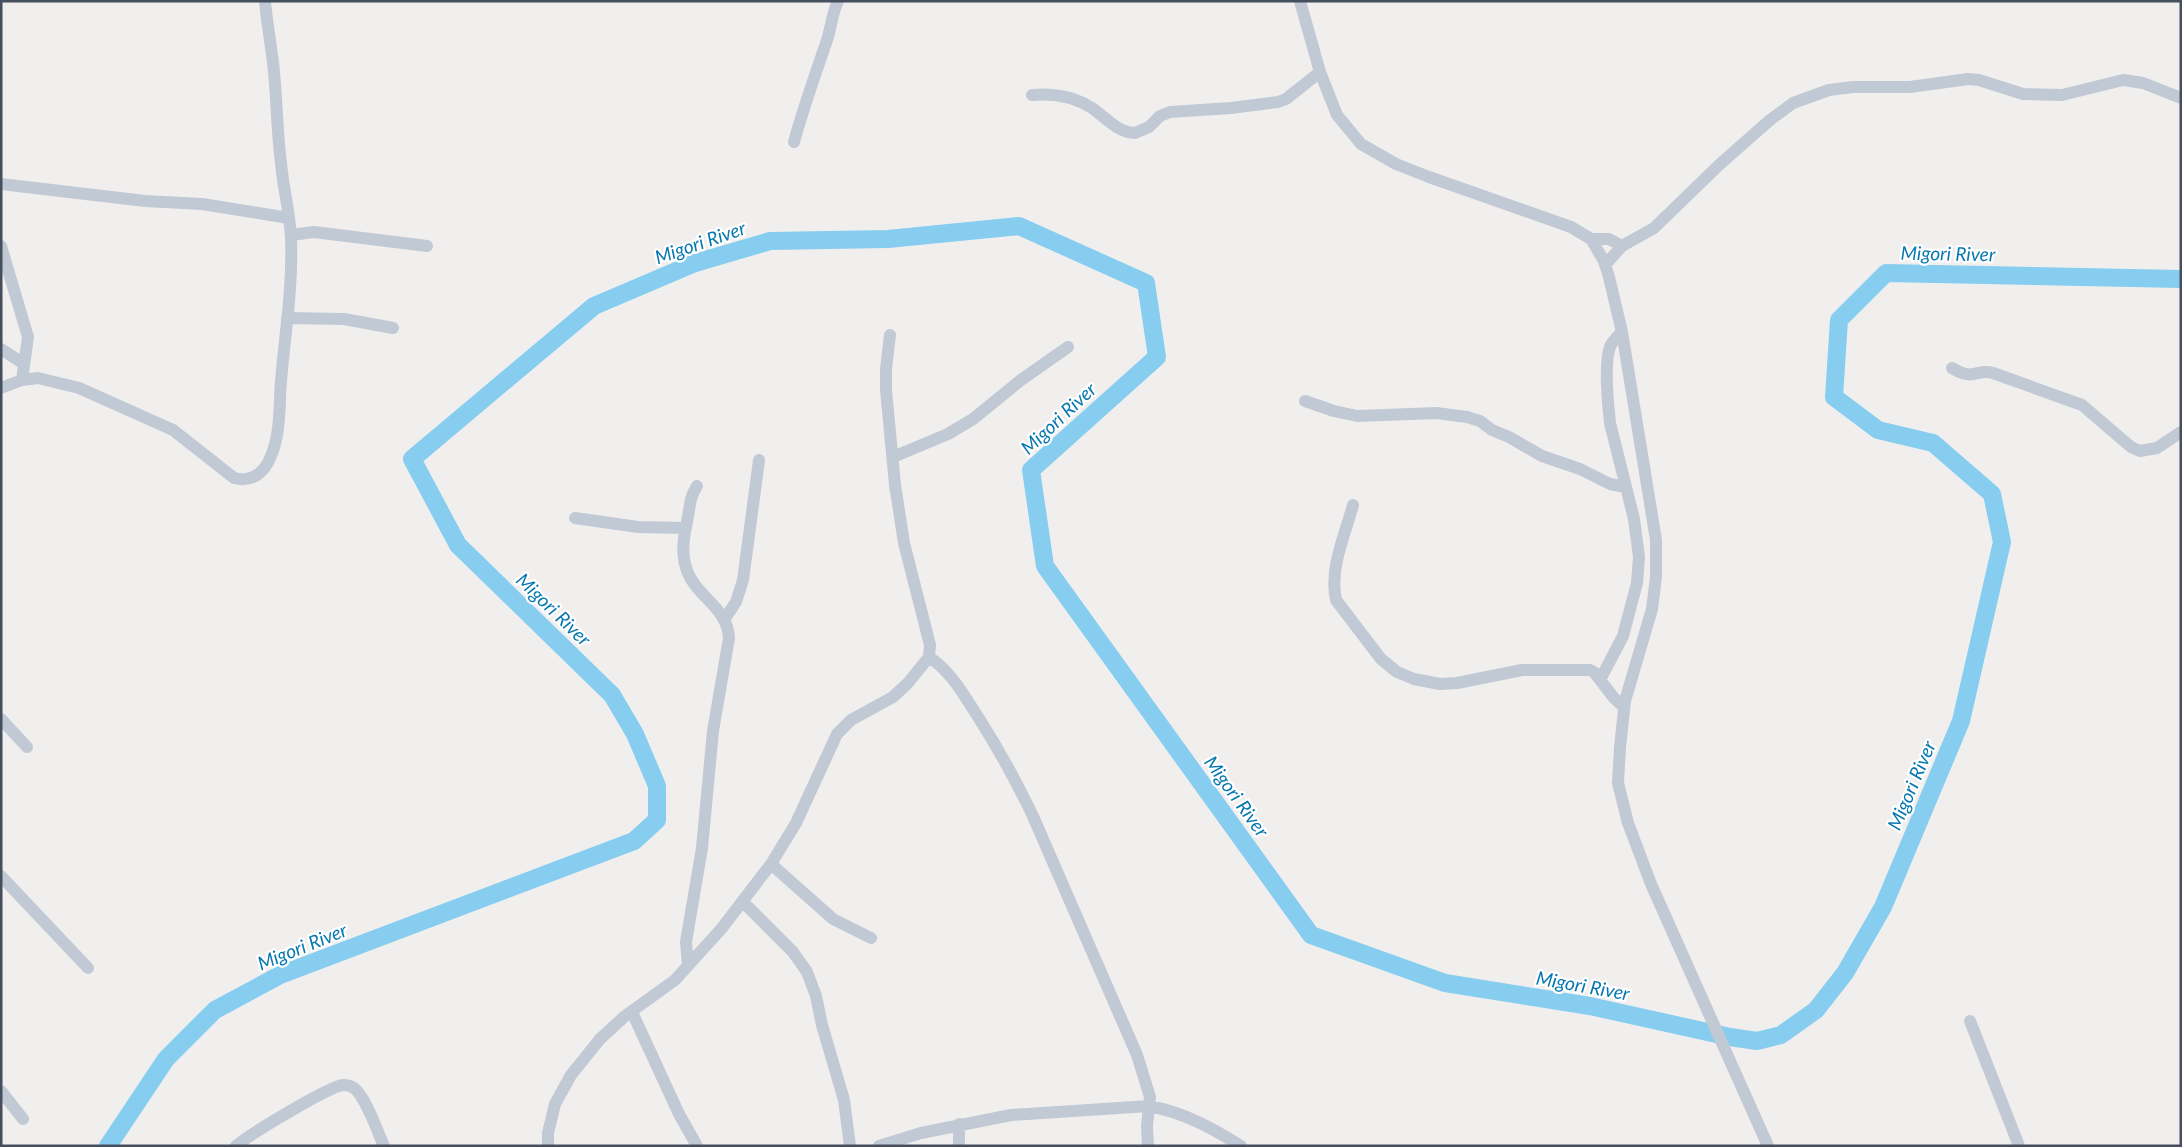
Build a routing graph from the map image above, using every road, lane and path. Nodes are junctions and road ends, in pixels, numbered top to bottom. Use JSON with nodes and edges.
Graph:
{"nodes":[{"id":1,"x":265,"y":1,"type":"edge"},
{"id":2,"x":838,"y":1,"type":"edge"},
{"id":3,"x":1300,"y":1,"type":"edge"},
{"id":4,"x":1320,"y":72,"type":"junction"},
{"id":5,"x":1032,"y":95,"type":"dead end"},
{"id":6,"x":2181,"y":98,"type":"edge"},
{"id":7,"x":794,"y":142,"type":"dead end"},
{"id":8,"x":1,"y":184,"type":"edge"},
{"id":9,"x":289,"y":218,"type":"junction"},
{"id":10,"x":291,"y":236,"type":"junction"},
{"id":11,"x":1591,"y":239,"type":"junction"},
{"id":12,"x":1,"y":246,"type":"edge"},
{"id":13,"x":427,"y":246,"type":"dead end"},
{"id":14,"x":1622,"y":246,"type":"junction"},
{"id":15,"x":1606,"y":266,"type":"junction"},
{"id":16,"x":287,"y":318,"type":"junction"},
{"id":17,"x":393,"y":328,"type":"dead end"},
{"id":18,"x":1622,"y":332,"type":"junction"},
{"id":19,"x":890,"y":335,"type":"dead end"},
{"id":20,"x":1068,"y":347,"type":"dead end"},
{"id":21,"x":1,"y":349,"type":"edge"},
{"id":22,"x":24,"y":364,"type":"junction"},
{"id":23,"x":1952,"y":368,"type":"dead end"},
{"id":24,"x":22,"y":380,"type":"junction"},
{"id":25,"x":1,"y":388,"type":"edge"},
{"id":26,"x":1305,"y":400,"type":"dead end"},
{"id":27,"x":2181,"y":432,"type":"edge"},
{"id":28,"x":893,"y":457,"type":"junction"},
{"id":29,"x":759,"y":460,"type":"dead end"},
{"id":30,"x":697,"y":486,"type":"dead end"},
{"id":31,"x":1625,"y":487,"type":"junction"},
{"id":32,"x":1354,"y":505,"type":"dead end"},
{"id":33,"x":575,"y":518,"type":"dead end"},
{"id":34,"x":686,"y":528,"type":"junction"},
{"id":35,"x":724,"y":620,"type":"junction"},
{"id":36,"x":929,"y":658,"type":"junction"},
{"id":37,"x":1600,"y":680,"type":"junction"},
{"id":38,"x":1624,"y":707,"type":"junction"},
{"id":39,"x":1,"y":719,"type":"edge"},
{"id":40,"x":27,"y":748,"type":"dead end"},
{"id":41,"x":771,"y":864,"type":"junction"},
{"id":42,"x":1,"y":876,"type":"edge"},
{"id":43,"x":743,"y":902,"type":"junction"},
{"id":44,"x":871,"y":938,"type":"dead end"},
{"id":45,"x":688,"y":965,"type":"junction"},
{"id":46,"x":88,"y":968,"type":"dead end"},
{"id":47,"x":632,"y":1012,"type":"junction"},
{"id":48,"x":1970,"y":1021,"type":"dead end"},
{"id":49,"x":1,"y":1091,"type":"edge"},
{"id":50,"x":1149,"y":1106,"type":"junction"},
{"id":51,"x":23,"y":1119,"type":"dead end"},
{"id":52,"x":960,"y":1124,"type":"junction"},
{"id":53,"x":236,"y":1146,"type":"edge"},
{"id":54,"x":384,"y":1146,"type":"edge"},
{"id":55,"x":548,"y":1146,"type":"edge"},
{"id":56,"x":698,"y":1146,"type":"edge"},
{"id":57,"x":850,"y":1146,"type":"edge"},
{"id":58,"x":880,"y":1146,"type":"edge"},
{"id":59,"x":959,"y":1146,"type":"edge"},
{"id":60,"x":1148,"y":1146,"type":"edge"},
{"id":61,"x":1241,"y":1146,"type":"edge"},
{"id":62,"x":1768,"y":1146,"type":"edge"},
{"id":63,"x":2020,"y":1146,"type":"edge"}],
"edges":[{"from":1,"to":9,"type":"street"},
{"from":2,"to":7,"type":"street"},
{"from":3,"to":4,"type":"street"},
{"from":4,"to":5,"type":"street"},
{"from":4,"to":11,"type":"street"},
{"from":6,"to":14,"type":"street"},
{"from":8,"to":9,"type":"street"},
{"from":9,"to":10,"type":"street"},
{"from":10,"to":13,"type":"street"},
{"from":10,"to":16,"type":"street"},
{"from":11,"to":14,"type":"street"},
{"from":11,"to":15,"type":"street"},
{"from":12,"to":22,"type":"street"},
{"from":14,"to":15,"type":"street"},
{"from":15,"to":18,"type":"street"},
{"from":16,"to":17,"type":"street"},
{"from":16,"to":24,"type":"street"},
{"from":18,"to":31,"type":"street"},
{"from":18,"to":38,"type":"street"},
{"from":19,"to":28,"type":"street"},
{"from":20,"to":28,"type":"street"},
{"from":21,"to":22,"type":"street"},
{"from":22,"to":24,"type":"street"},
{"from":23,"to":27,"type":"street"},
{"from":24,"to":25,"type":"street"},
{"from":26,"to":31,"type":"street"},
{"from":28,"to":36,"type":"street"},
{"from":29,"to":35,"type":"street"},
{"from":30,"to":34,"type":"street"},
{"from":31,"to":37,"type":"street"},
{"from":32,"to":37,"type":"street"},
{"from":33,"to":34,"type":"street"},
{"from":34,"to":35,"type":"street"},
{"from":35,"to":45,"type":"street"},
{"from":36,"to":41,"type":"street"},
{"from":36,"to":50,"type":"street"},
{"from":37,"to":38,"type":"street"},
{"from":38,"to":62,"type":"street"},
{"from":39,"to":40,"type":"street"},
{"from":41,"to":43,"type":"street"},
{"from":41,"to":44,"type":"street"},
{"from":42,"to":46,"type":"street"},
{"from":43,"to":45,"type":"street"},
{"from":43,"to":57,"type":"street"},
{"from":45,"to":47,"type":"street"},
{"from":47,"to":55,"type":"street"},
{"from":47,"to":56,"type":"street"},
{"from":48,"to":63,"type":"street"},
{"from":49,"to":51,"type":"street"},
{"from":50,"to":52,"type":"street"},
{"from":50,"to":60,"type":"street"},
{"from":50,"to":61,"type":"street"},
{"from":52,"to":58,"type":"street"},
{"from":52,"to":59,"type":"street"},
{"from":53,"to":54,"type":"street"}]}
